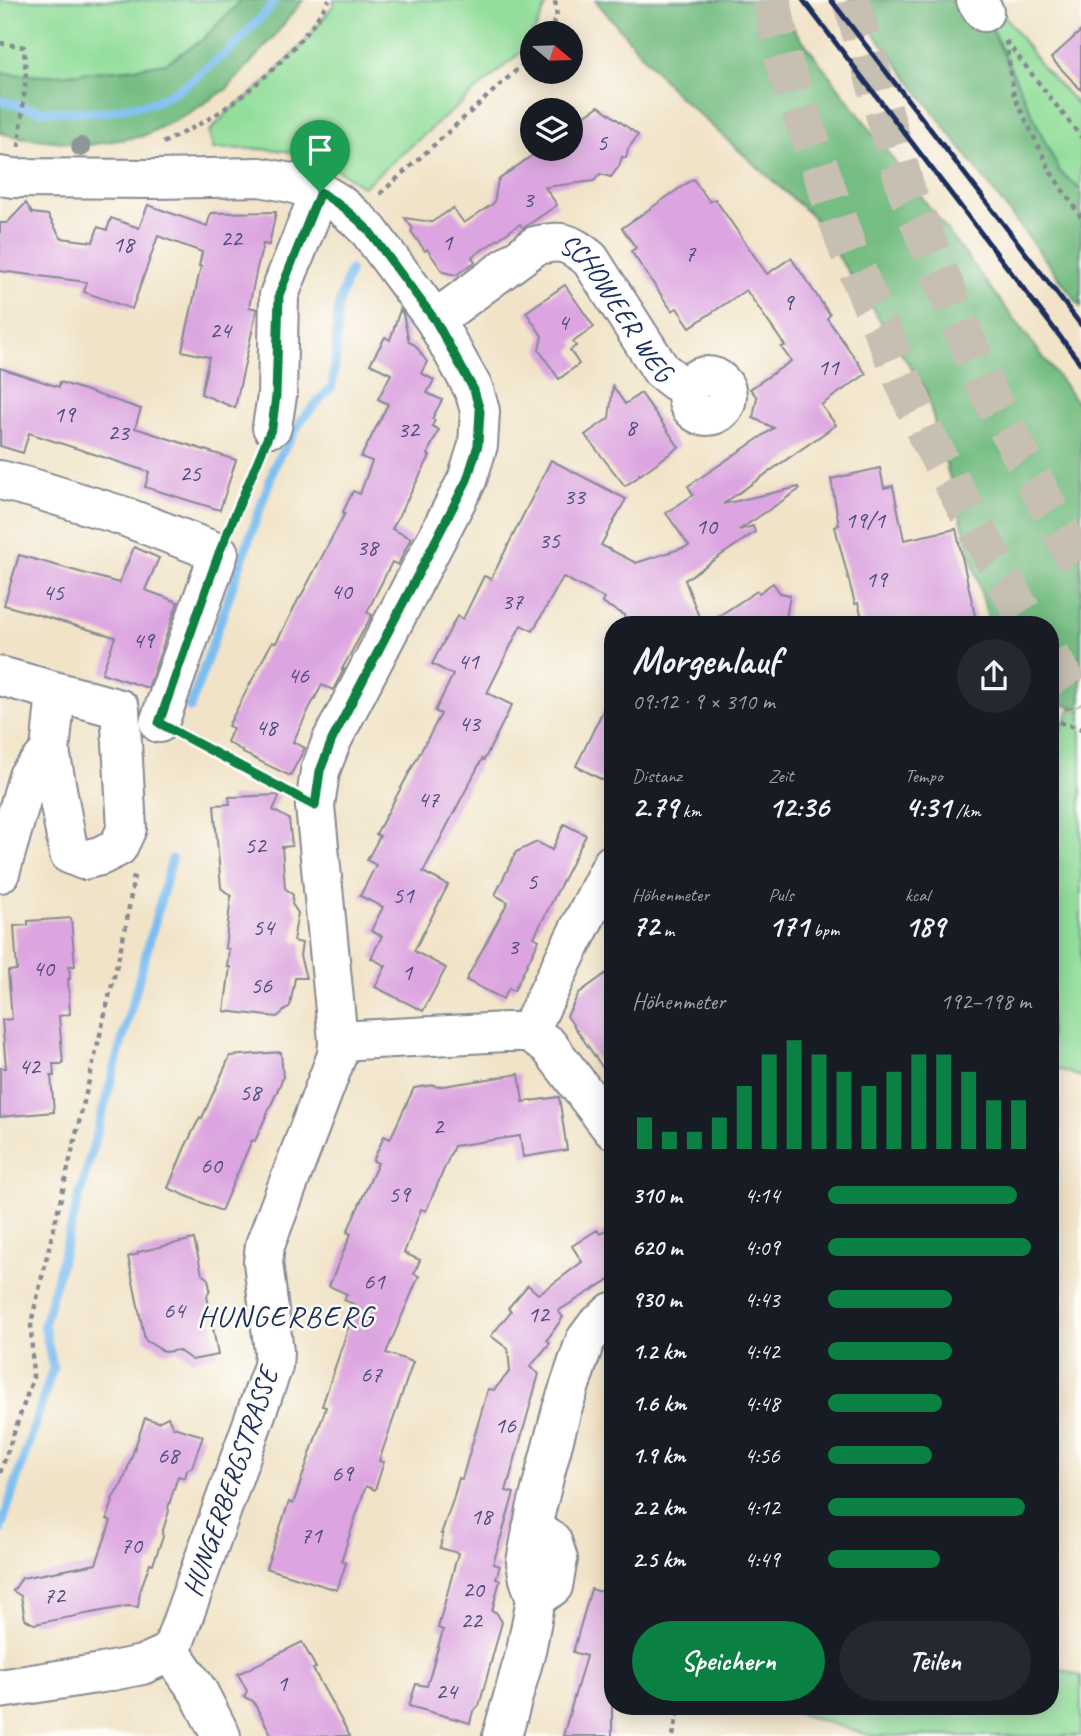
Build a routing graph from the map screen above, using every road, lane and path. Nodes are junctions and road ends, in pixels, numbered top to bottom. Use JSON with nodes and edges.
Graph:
{"nodes":[{"id":1,"x":329,"y":0,"type":"edge"},
{"id":2,"x":555,"y":0,"type":"edge"},
{"id":3,"x":989,"y":17,"type":"edge"},
{"id":4,"x":555,"y":21,"type":"edge"},
{"id":5,"x":0,"y":43,"type":"edge"},
{"id":6,"x":520,"y":67,"type":"edge"},
{"id":7,"x":19,"y":137,"type":"dead end"},
{"id":8,"x":1081,"y":137,"type":"edge"},
{"id":9,"x":159,"y":146,"type":"dead end"},
{"id":10,"x":0,"y":176,"type":"edge"},
{"id":11,"x":320,"y":192,"type":"junction"},
{"id":12,"x":1081,"y":217,"type":"edge"},
{"id":13,"x":356,"y":218,"type":"junction"},
{"id":14,"x":435,"y":320,"type":"junction"},
{"id":15,"x":690,"y":388,"type":"dead end"},
{"id":16,"x":272,"y":427,"type":"joint"},
{"id":17,"x":0,"y":480,"type":"edge"},
{"id":18,"x":219,"y":553,"type":"junction"},
{"id":19,"x":0,"y":676,"type":"edge"},
{"id":20,"x":56,"y":692,"type":"junction"},
{"id":21,"x":1059,"y":722,"type":"edge"},
{"id":22,"x":159,"y":723,"type":"joint"},
{"id":23,"x":1081,"y":729,"type":"edge"},
{"id":24,"x":50,"y":751,"type":"junction"},
{"id":25,"x":315,"y":806,"type":"junction"},
{"id":26,"x":0,"y":873,"type":"edge"},
{"id":27,"x":135,"y":873,"type":"dead end"},
{"id":28,"x":604,"y":880,"type":"edge"},
{"id":29,"x":529,"y":1032,"type":"junction"},
{"id":30,"x":338,"y":1041,"type":"junction"},
{"id":31,"x":604,"y":1118,"type":"edge"},
{"id":32,"x":604,"y":1319,"type":"edge"},
{"id":33,"x":0,"y":1473,"type":"edge"},
{"id":34,"x":171,"y":1652,"type":"junction"},
{"id":35,"x":0,"y":1689,"type":"edge"},
{"id":36,"x":677,"y":1715,"type":"edge"},
{"id":37,"x":220,"y":1736,"type":"edge"},
{"id":38,"x":502,"y":1736,"type":"edge"},
{"id":39,"x":673,"y":1736,"type":"edge"}],
"edges":[{"from":1,"to":9,"type":"path"},
{"from":2,"to":4,"type":"path"},
{"from":3,"to":8,"type":"path"},
{"from":3,"to":12,"type":"path"},
{"from":5,"to":7,"type":"path"},
{"from":6,"to":13,"type":"path"},
{"from":10,"to":11,"type":"street","name":"HUNGERBERGSTRASSE"},
{"from":11,"to":13,"type":"street","name":"HUNGERBERGSTRASSE"},
{"from":11,"to":16,"type":"street"},
{"from":13,"to":14,"type":"street","name":"HUNGERBERGSTRASSE"},
{"from":14,"to":15,"type":"street","name":"SCHOWEER WEG"},
{"from":14,"to":25,"type":"street","name":"HUNGERBERGSTRASSE"},
{"from":16,"to":18,"type":"path"},
{"from":17,"to":18,"type":"street"},
{"from":18,"to":22,"type":"street"},
{"from":19,"to":20,"type":"street"},
{"from":20,"to":24,"type":"street"},
{"from":20,"to":24,"type":"street"},
{"from":21,"to":23,"type":"path"},
{"from":22,"to":25,"type":"path"},
{"from":24,"to":26,"type":"street"},
{"from":25,"to":30,"type":"street","name":"HUNGERBERGSTRASSE"},
{"from":27,"to":33,"type":"path"},
{"from":28,"to":29,"type":"street"},
{"from":29,"to":30,"type":"street"},
{"from":29,"to":31,"type":"street"},
{"from":30,"to":34,"type":"street","name":"HUNGERBERGSTRASSE"},
{"from":32,"to":38,"type":"street"},
{"from":34,"to":35,"type":"street"},
{"from":34,"to":37,"type":"street"},
{"from":36,"to":39,"type":"path"}]}
